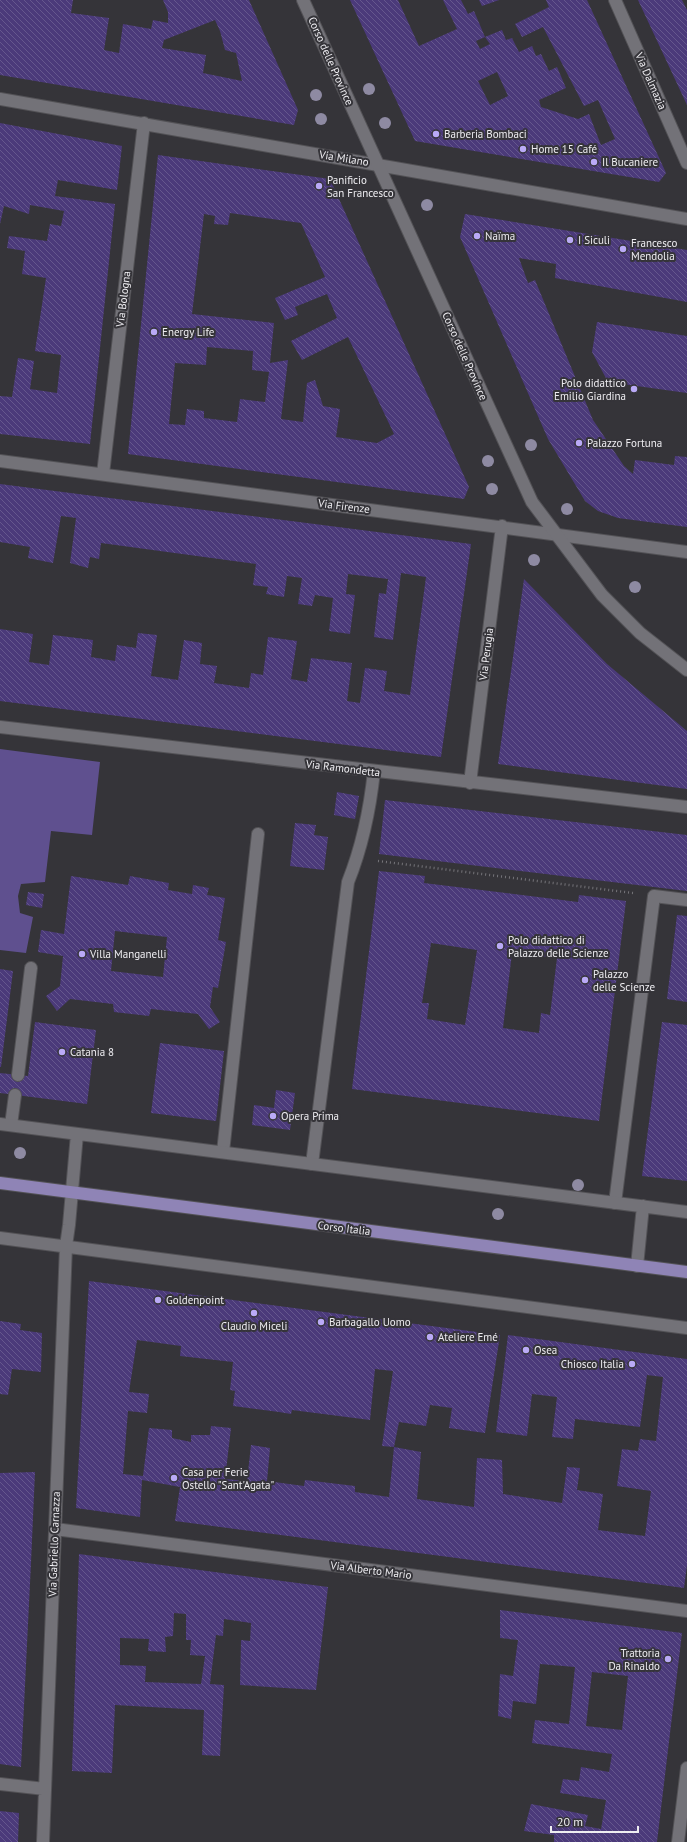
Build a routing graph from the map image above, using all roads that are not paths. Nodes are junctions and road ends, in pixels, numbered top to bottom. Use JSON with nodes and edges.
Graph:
{"nodes":[{"id":1,"x":303,"y":0,"type":"edge"},
{"id":2,"x":615,"y":0,"type":"edge"},
{"id":3,"x":0,"y":99,"type":"edge"},
{"id":4,"x":144,"y":124,"type":"junction"},
{"id":5,"x":687,"y":163,"type":"edge"},
{"id":6,"x":378,"y":164,"type":"junction"},
{"id":7,"x":687,"y":219,"type":"edge"},
{"id":8,"x":0,"y":461,"type":"edge"},
{"id":9,"x":102,"y":474,"type":"junction"},
{"id":10,"x":502,"y":526,"type":"junction"},
{"id":11,"x":556,"y":534,"type":"junction"},
{"id":12,"x":687,"y":552,"type":"edge"},
{"id":13,"x":687,"y":670,"type":"edge"},
{"id":14,"x":0,"y":727,"type":"edge"},
{"id":15,"x":374,"y":771,"type":"junction"},
{"id":16,"x":470,"y":783,"type":"junction"},
{"id":17,"x":687,"y":807,"type":"edge"},
{"id":18,"x":258,"y":834,"type":"dead end"},
{"id":19,"x":687,"y":900,"type":"edge"},
{"id":20,"x":31,"y":968,"type":"dead end"},
{"id":21,"x":18,"y":1075,"type":"dead end"},
{"id":22,"x":15,"y":1095,"type":"dead end"},
{"id":23,"x":6,"y":1124,"type":"edge"},
{"id":24,"x":77,"y":1134,"type":"junction"},
{"id":25,"x":222,"y":1152,"type":"junction"},
{"id":26,"x":312,"y":1164,"type":"junction"},
{"id":27,"x":0,"y":1184,"type":"edge"},
{"id":28,"x":72,"y":1193,"type":"junction"},
{"id":29,"x":615,"y":1203,"type":"junction"},
{"id":30,"x":643,"y":1206,"type":"junction"},
{"id":31,"x":687,"y":1212,"type":"edge"},
{"id":32,"x":0,"y":1238,"type":"edge"},
{"id":33,"x":66,"y":1246,"type":"junction"},
{"id":34,"x":637,"y":1266,"type":"junction"},
{"id":35,"x":687,"y":1272,"type":"edge"},
{"id":36,"x":687,"y":1328,"type":"edge"},
{"id":37,"x":55,"y":1529,"type":"junction"},
{"id":38,"x":687,"y":1611,"type":"edge"},
{"id":39,"x":687,"y":1768,"type":"edge"},
{"id":40,"x":0,"y":1784,"type":"edge"},
{"id":41,"x":45,"y":1789,"type":"junction"},
{"id":42,"x":43,"y":1842,"type":"edge"},
{"id":43,"x":678,"y":1842,"type":"edge"}],
"edges":[{"from":1,"to":6,"type":"street","name":"Corso delle Province"},
{"from":2,"to":5,"type":"street","name":"Via Dalmazia"},
{"from":3,"to":4,"type":"street","name":"Via Milano"},
{"from":4,"to":6,"type":"street","name":"Via Milano"},
{"from":4,"to":9,"type":"street","name":"Via Bologna"},
{"from":6,"to":7,"type":"street","name":"Via Milano"},
{"from":6,"to":11,"type":"street","name":"Corso delle Province"},
{"from":8,"to":9,"type":"street","name":"Via Firenze"},
{"from":9,"to":10,"type":"street","name":"Via Firenze"},
{"from":10,"to":11,"type":"street","name":"Via Firenze"},
{"from":10,"to":16,"type":"street","name":"Via Perugia"},
{"from":11,"to":12,"type":"street","name":"Via Firenze"},
{"from":11,"to":13,"type":"street","name":"Corso delle Province"},
{"from":14,"to":15,"type":"street","name":"Via Ramondetta"},
{"from":15,"to":16,"type":"street","name":"Via Ramondetta"},
{"from":15,"to":26,"type":"street"},
{"from":16,"to":17,"type":"street","name":"Via Ramondetta"},
{"from":18,"to":25,"type":"street"},
{"from":19,"to":29,"type":"street"},
{"from":20,"to":21,"type":"street"},
{"from":22,"to":23,"type":"street"},
{"from":23,"to":24,"type":"street"},
{"from":24,"to":25,"type":"street"},
{"from":24,"to":28,"type":"street","name":"Via Gabriello Carnazza"},
{"from":25,"to":26,"type":"street"},
{"from":26,"to":29,"type":"street"},
{"from":27,"to":28,"type":"main road","name":"Corso Italia"},
{"from":28,"to":33,"type":"street","name":"Via Gabriello Carnazza"},
{"from":28,"to":34,"type":"main road","name":"Corso Italia"},
{"from":29,"to":30,"type":"street"},
{"from":30,"to":31,"type":"street"},
{"from":30,"to":34,"type":"street"},
{"from":32,"to":33,"type":"street"},
{"from":33,"to":36,"type":"street"},
{"from":33,"to":37,"type":"street","name":"Via Gabriello Carnazza"},
{"from":34,"to":35,"type":"main road","name":"Corso Italia"},
{"from":37,"to":38,"type":"street","name":"Via Alberto Mario"},
{"from":37,"to":41,"type":"street","name":"Via Gabriello Carnazza"},
{"from":39,"to":43,"type":"street"},
{"from":40,"to":41,"type":"street"},
{"from":41,"to":42,"type":"street","name":"Via Gabriello Carnazza"}]}
